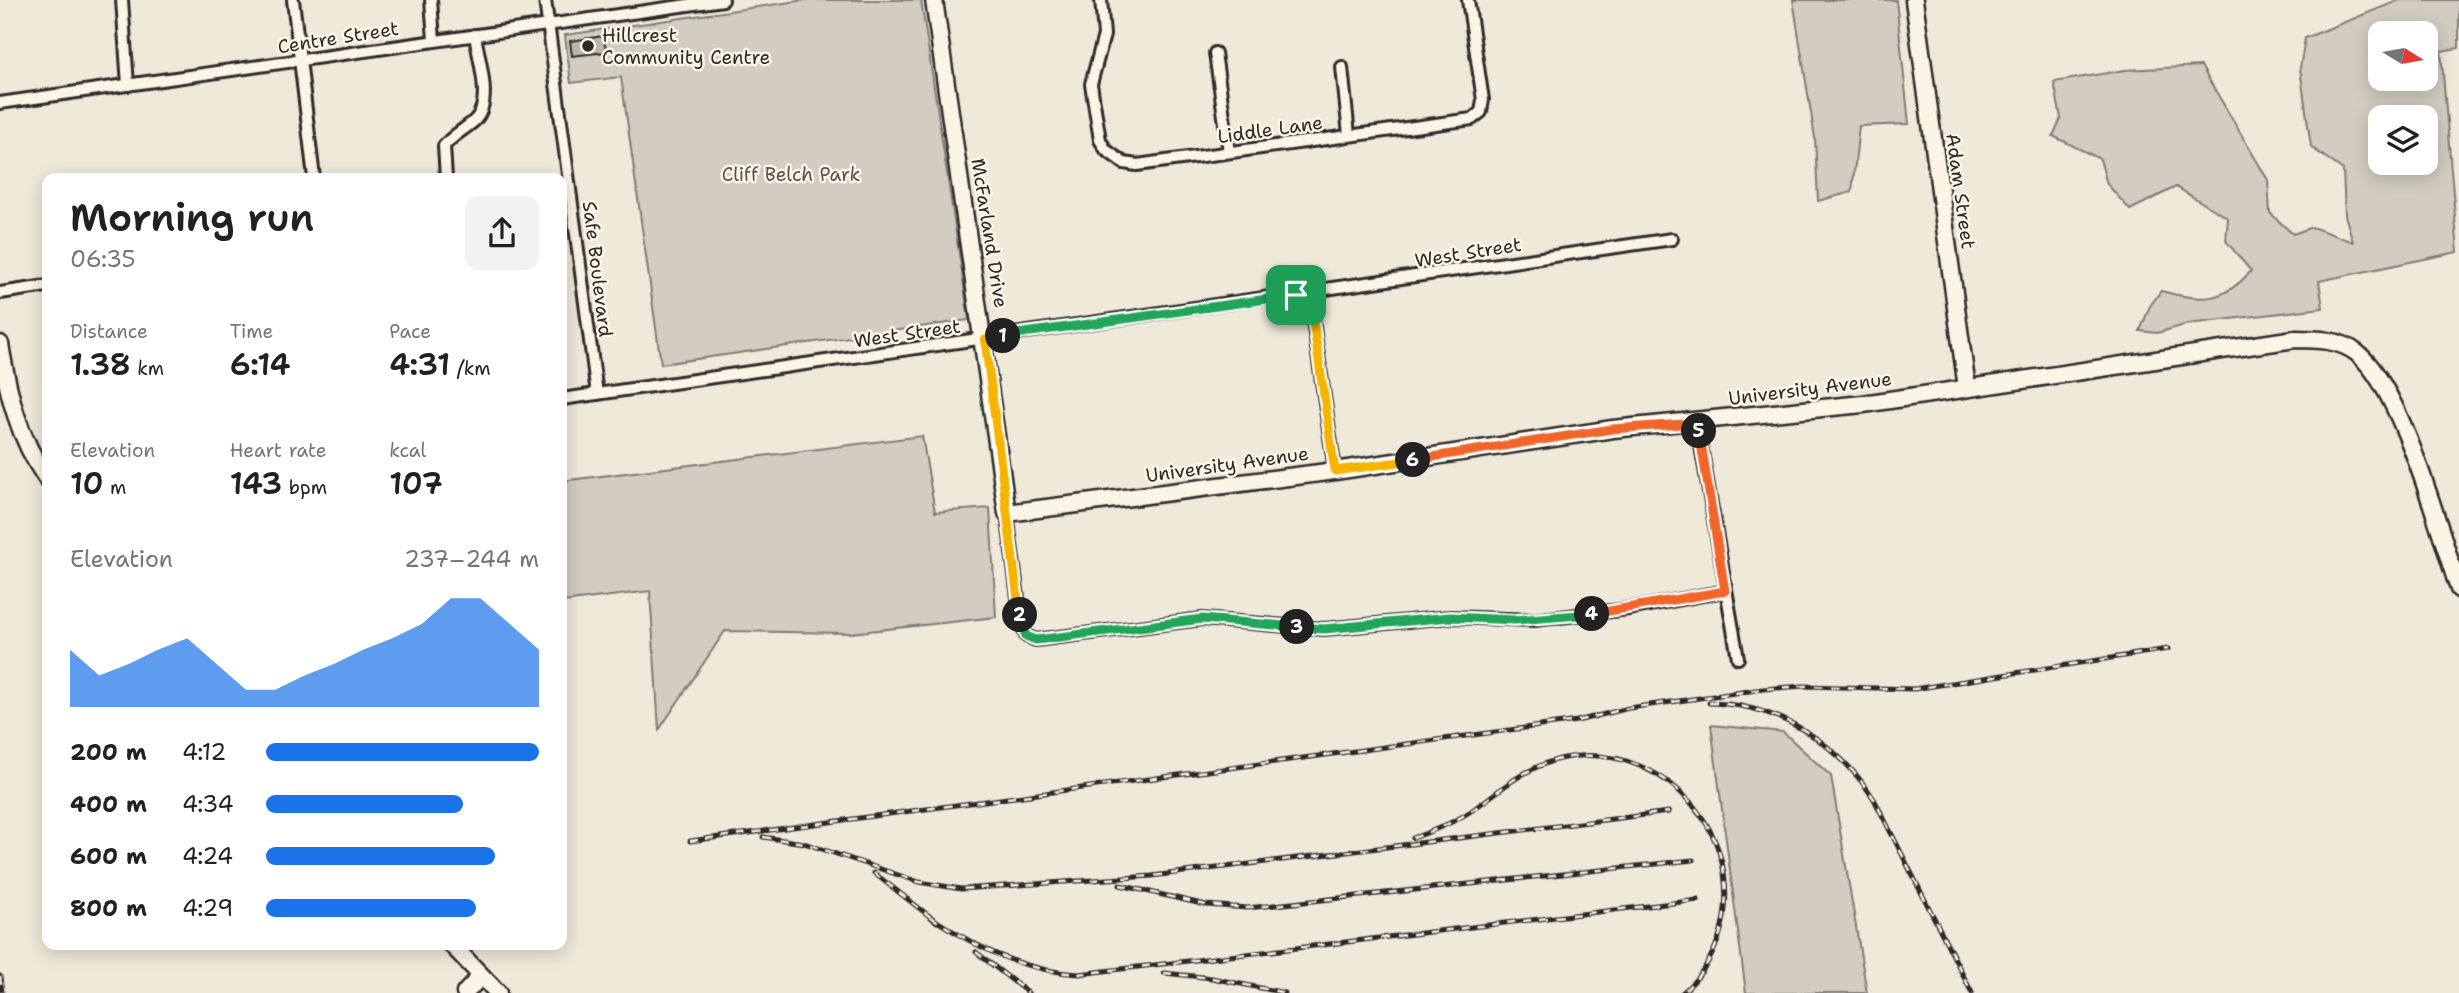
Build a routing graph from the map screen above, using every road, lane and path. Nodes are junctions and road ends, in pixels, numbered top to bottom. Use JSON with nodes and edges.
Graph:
{"nodes":[{"id":1,"x":122,"y":0,"type":"edge"},
{"id":2,"x":293,"y":0,"type":"edge"},
{"id":3,"x":431,"y":0,"type":"edge"},
{"id":4,"x":545,"y":0,"type":"edge"},
{"id":5,"x":723,"y":0,"type":"edge"},
{"id":6,"x":934,"y":0,"type":"edge"},
{"id":7,"x":1101,"y":0,"type":"edge"},
{"id":8,"x":1468,"y":0,"type":"edge"},
{"id":9,"x":1914,"y":0,"type":"edge"},
{"id":10,"x":549,"y":24,"type":"junction"},
{"id":11,"x":475,"y":35,"type":"junction"},
{"id":12,"x":434,"y":40,"type":"junction"},
{"id":13,"x":1215,"y":53,"type":"dead end"},
{"id":14,"x":301,"y":60,"type":"junction"},
{"id":15,"x":1342,"y":67,"type":"dead end"},
{"id":16,"x":128,"y":85,"type":"junction"},
{"id":17,"x":0,"y":103,"type":"edge"},
{"id":18,"x":1349,"y":135,"type":"junction"},
{"id":19,"x":1229,"y":152,"type":"junction"},
{"id":20,"x":313,"y":173,"type":"edge"},
{"id":21,"x":446,"y":173,"type":"edge"},
{"id":22,"x":1672,"y":239,"type":"dead end"},
{"id":23,"x":42,"y":287,"type":"edge"},
{"id":24,"x":0,"y":293,"type":"edge"},
{"id":25,"x":1309,"y":293,"type":"junction"},
{"id":26,"x":985,"y":340,"type":"junction"},
{"id":27,"x":0,"y":344,"type":"edge"},
{"id":28,"x":1967,"y":388,"type":"junction"},
{"id":29,"x":597,"y":394,"type":"junction"},
{"id":30,"x":567,"y":398,"type":"edge"},
{"id":31,"x":1697,"y":423,"type":"junction"},
{"id":32,"x":42,"y":468,"type":"edge"},
{"id":33,"x":1335,"y":471,"type":"junction"},
{"id":34,"x":1007,"y":513,"type":"junction"},
{"id":35,"x":2459,"y":589,"type":"edge"},
{"id":36,"x":1725,"y":591,"type":"junction"},
{"id":37,"x":1738,"y":658,"type":"dead end"},
{"id":38,"x":457,"y":950,"type":"edge"},
{"id":39,"x":481,"y":976,"type":"junction"},
{"id":40,"x":465,"y":993,"type":"edge"},
{"id":41,"x":498,"y":993,"type":"edge"}],
"edges":[{"from":1,"to":16,"type":"street"},
{"from":2,"to":14,"type":"street"},
{"from":3,"to":12,"type":"street"},
{"from":4,"to":10,"type":"street","name":"Safe Boulevard"},
{"from":5,"to":10,"type":"street","name":"Centre Street"},
{"from":6,"to":26,"type":"street","name":"McFarland Drive"},
{"from":7,"to":19,"type":"street","name":"Liddle Lane"},
{"from":8,"to":18,"type":"street","name":"Liddle Lane"},
{"from":9,"to":28,"type":"street","name":"Adam Street"},
{"from":10,"to":11,"type":"street","name":"Centre Street"},
{"from":10,"to":29,"type":"street","name":"Safe Boulevard"},
{"from":11,"to":12,"type":"street","name":"Centre Street"},
{"from":11,"to":21,"type":"street"},
{"from":12,"to":14,"type":"street","name":"Centre Street"},
{"from":13,"to":19,"type":"street"},
{"from":14,"to":16,"type":"street","name":"Centre Street"},
{"from":14,"to":20,"type":"street"},
{"from":15,"to":18,"type":"street"},
{"from":16,"to":17,"type":"street","name":"Centre Street"},
{"from":18,"to":19,"type":"street","name":"Liddle Lane"},
{"from":22,"to":25,"type":"street","name":"West Street"},
{"from":23,"to":24,"type":"street"},
{"from":25,"to":26,"type":"street","name":"West Street"},
{"from":25,"to":33,"type":"street"},
{"from":26,"to":29,"type":"street","name":"West Street"},
{"from":26,"to":34,"type":"street","name":"McFarland Drive"},
{"from":27,"to":32,"type":"street"},
{"from":28,"to":31,"type":"street","name":"University Avenue"},
{"from":28,"to":35,"type":"street","name":"University Avenue"},
{"from":29,"to":30,"type":"street","name":"West Street"},
{"from":31,"to":33,"type":"street","name":"University Avenue"},
{"from":31,"to":36,"type":"street"},
{"from":33,"to":34,"type":"street","name":"University Avenue"},
{"from":34,"to":36,"type":"street"},
{"from":36,"to":37,"type":"street"},
{"from":38,"to":39,"type":"street"},
{"from":39,"to":40,"type":"street"},
{"from":39,"to":41,"type":"street"}]}
